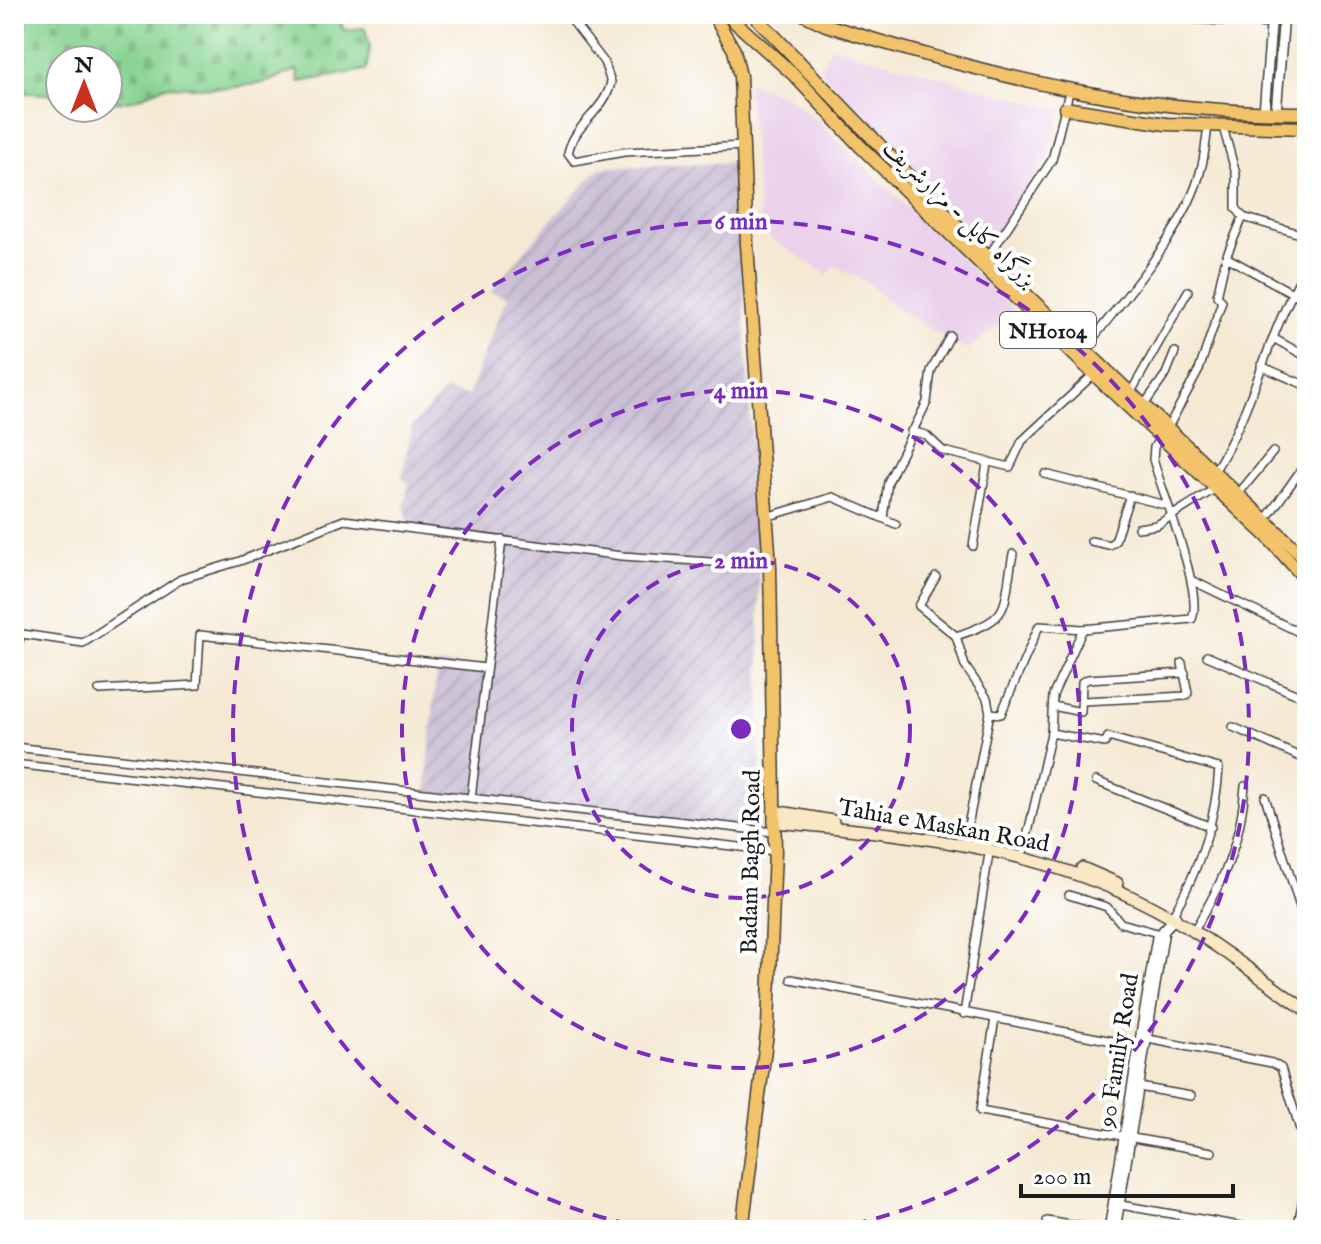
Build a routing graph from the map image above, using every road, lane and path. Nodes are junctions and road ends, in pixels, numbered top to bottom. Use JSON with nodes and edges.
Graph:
{"nodes":[{"id":1,"x":567,"y":14,"type":"edge"},
{"id":2,"x":713,"y":14,"type":"edge"},
{"id":3,"x":726,"y":14,"type":"edge"},
{"id":4,"x":753,"y":14,"type":"edge"},
{"id":5,"x":803,"y":14,"type":"edge"},
{"id":6,"x":1116,"y":14,"type":"edge"},
{"id":7,"x":1284,"y":14,"type":"edge"},
{"id":8,"x":1272,"y":19,"type":"edge"},
{"id":9,"x":1069,"y":92,"type":"junction"},
{"id":10,"x":1065,"y":108,"type":"junction"},
{"id":11,"x":1270,"y":113,"type":"junction"},
{"id":12,"x":1307,"y":113,"type":"edge"},
{"id":13,"x":1208,"y":126,"type":"junction"},
{"id":14,"x":1223,"y":127,"type":"junction"},
{"id":15,"x":1307,"y":128,"type":"edge"},
{"id":16,"x":744,"y":152,"type":"junction"},
{"id":17,"x":1243,"y":217,"type":"junction"},
{"id":18,"x":1307,"y":236,"type":"edge"},
{"id":19,"x":988,"y":257,"type":"junction"},
{"id":20,"x":1226,"y":257,"type":"junction"},
{"id":21,"x":1307,"y":267,"type":"edge"},
{"id":22,"x":1188,"y":291,"type":"dead end"},
{"id":23,"x":1294,"y":293,"type":"junction"},
{"id":24,"x":1307,"y":301,"type":"edge"},
{"id":25,"x":950,"y":336,"type":"dead end"},
{"id":26,"x":1273,"y":338,"type":"junction"},
{"id":27,"x":1085,"y":349,"type":"junction"},
{"id":28,"x":1175,"y":352,"type":"dead end"},
{"id":29,"x":1307,"y":357,"type":"edge"},
{"id":30,"x":1261,"y":366,"type":"junction"},
{"id":31,"x":1094,"y":374,"type":"junction"},
{"id":32,"x":1307,"y":386,"type":"edge"},
{"id":33,"x":1131,"y":392,"type":"junction"},
{"id":34,"x":1144,"y":405,"type":"junction"},
{"id":35,"x":911,"y":431,"type":"junction"},
{"id":36,"x":1164,"y":433,"type":"junction"},
{"id":37,"x":1273,"y":452,"type":"dead end"},
{"id":38,"x":987,"y":464,"type":"junction"},
{"id":39,"x":1215,"y":470,"type":"junction"},
{"id":40,"x":1301,"y":470,"type":"dead end"},
{"id":41,"x":1045,"y":474,"type":"dead end"},
{"id":42,"x":1216,"y":488,"type":"junction"},
{"id":43,"x":1239,"y":493,"type":"junction"},
{"id":44,"x":1130,"y":495,"type":"junction"},
{"id":45,"x":1165,"y":505,"type":"junction"},
{"id":46,"x":766,"y":517,"type":"junction"},
{"id":47,"x":883,"y":518,"type":"junction"},
{"id":48,"x":1172,"y":518,"type":"junction"},
{"id":49,"x":1266,"y":519,"type":"junction"},
{"id":50,"x":896,"y":524,"type":"dead end"},
{"id":51,"x":1138,"y":528,"type":"dead end"},
{"id":52,"x":502,"y":540,"type":"junction"},
{"id":53,"x":1091,"y":541,"type":"dead end"},
{"id":54,"x":973,"y":546,"type":"dead end"},
{"id":55,"x":1013,"y":554,"type":"dead end"},
{"id":56,"x":1307,"y":560,"type":"edge"},
{"id":57,"x":770,"y":566,"type":"junction"},
{"id":58,"x":936,"y":577,"type":"dead end"},
{"id":59,"x":1191,"y":580,"type":"junction"},
{"id":60,"x":1307,"y":581,"type":"edge"},
{"id":61,"x":1083,"y":629,"type":"junction"},
{"id":62,"x":956,"y":636,"type":"junction"},
{"id":63,"x":1307,"y":636,"type":"edge"},
{"id":64,"x":14,"y":652,"type":"edge"},
{"id":65,"x":1207,"y":656,"type":"dead end"},
{"id":66,"x":1182,"y":663,"type":"dead end"},
{"id":67,"x":486,"y":668,"type":"junction"},
{"id":68,"x":1185,"y":673,"type":"junction"},
{"id":69,"x":99,"y":690,"type":"dead end"},
{"id":70,"x":1307,"y":699,"type":"edge"},
{"id":71,"x":1083,"y":701,"type":"junction"},
{"id":72,"x":1053,"y":706,"type":"junction"},
{"id":73,"x":990,"y":713,"type":"junction"},
{"id":74,"x":1233,"y":727,"type":"dead end"},
{"id":75,"x":1051,"y":733,"type":"junction"},
{"id":76,"x":14,"y":747,"type":"edge"},
{"id":77,"x":1307,"y":760,"type":"edge"},
{"id":78,"x":14,"y":764,"type":"edge"},
{"id":79,"x":1096,"y":781,"type":"dead end"},
{"id":80,"x":1245,"y":786,"type":"dead end"},
{"id":81,"x":1265,"y":797,"type":"dead end"},
{"id":82,"x":471,"y":798,"type":"junction"},
{"id":83,"x":774,"y":822,"type":"junction"},
{"id":84,"x":1211,"y":827,"type":"junction"},
{"id":85,"x":965,"y":841,"type":"junction"},
{"id":86,"x":990,"y":848,"type":"junction"},
{"id":87,"x":1024,"y":850,"type":"junction"},
{"id":88,"x":775,"y":851,"type":"junction"},
{"id":89,"x":1069,"y":895,"type":"dead end"},
{"id":90,"x":1169,"y":924,"type":"junction"},
{"id":91,"x":1196,"y":927,"type":"junction"},
{"id":92,"x":1307,"y":929,"type":"edge"},
{"id":93,"x":791,"y":979,"type":"dead end"},
{"id":94,"x":1307,"y":1002,"type":"edge"},
{"id":95,"x":1307,"y":1011,"type":"edge"},
{"id":96,"x":964,"y":1014,"type":"junction"},
{"id":97,"x":995,"y":1019,"type":"junction"},
{"id":98,"x":1142,"y":1041,"type":"junction"},
{"id":99,"x":1139,"y":1087,"type":"junction"},
{"id":100,"x":1191,"y":1096,"type":"dead end"},
{"id":101,"x":1128,"y":1137,"type":"junction"},
{"id":102,"x":1212,"y":1152,"type":"dead end"},
{"id":103,"x":1307,"y":1152,"type":"edge"},
{"id":104,"x":1307,"y":1178,"type":"edge"},
{"id":105,"x":1116,"y":1204,"type":"junction"},
{"id":106,"x":1047,"y":1221,"type":"dead end"},
{"id":107,"x":742,"y":1230,"type":"edge"},
{"id":108,"x":1101,"y":1230,"type":"edge"},
{"id":109,"x":1109,"y":1230,"type":"edge"},
{"id":110,"x":1115,"y":1230,"type":"edge"},
{"id":111,"x":1263,"y":1230,"type":"edge"},
{"id":112,"x":1297,"y":1230,"type":"edge"}],
"edges":[{"from":1,"to":16,"type":"street"},
{"from":2,"to":16,"type":"main road","name":"Badam Bagh Road"},
{"from":3,"to":31,"type":"main road","name":"بزرگراه کابل - مزارشریف","number":"NH0104"},
{"from":4,"to":19,"type":"main road","name":"بزرگراه کابل - مزارشریف","number":"NH0104"},
{"from":5,"to":9,"type":"main road"},
{"from":6,"to":8,"type":"street"},
{"from":7,"to":11,"type":"street"},
{"from":8,"to":11,"type":"street"},
{"from":9,"to":10,"type":"street"},
{"from":9,"to":11,"type":"main road"},
{"from":10,"to":13,"type":"main road"},
{"from":10,"to":19,"type":"street"},
{"from":11,"to":12,"type":"main road"},
{"from":13,"to":14,"type":"main road"},
{"from":13,"to":27,"type":"street"},
{"from":14,"to":15,"type":"main road"},
{"from":14,"to":17,"type":"street"},
{"from":16,"to":46,"type":"main road","name":"Badam Bagh Road"},
{"from":17,"to":18,"type":"street"},
{"from":17,"to":20,"type":"street"},
{"from":19,"to":27,"type":"main road","name":"بزرگراه کابل - مزارشریف","number":"NH0104"},
{"from":20,"to":23,"type":"street"},
{"from":20,"to":36,"type":"street"},
{"from":21,"to":23,"type":"street"},
{"from":22,"to":33,"type":"street"},
{"from":23,"to":24,"type":"street"},
{"from":23,"to":26,"type":"street"},
{"from":25,"to":35,"type":"street"},
{"from":26,"to":29,"type":"street"},
{"from":26,"to":30,"type":"street"},
{"from":27,"to":33,"type":"main road","name":"بزرگراه کابل - مزارشریف","number":"NH0104"},
{"from":28,"to":34,"type":"street"},
{"from":30,"to":32,"type":"street"},
{"from":30,"to":39,"type":"street"},
{"from":31,"to":36,"type":"main road","name":"بزرگراه کابل - مزارشریف","number":"NH0104"},
{"from":31,"to":38,"type":"street"},
{"from":33,"to":34,"type":"main road","name":"بزرگراه کابل - مزارشریف","number":"NH0104"},
{"from":34,"to":36,"type":"main road","name":"بزرگراه کابل - مزارشریف","number":"NH0104"},
{"from":35,"to":38,"type":"street"},
{"from":35,"to":47,"type":"street"},
{"from":36,"to":39,"type":"main road","name":"بزرگراه کابل - مزارشریف","number":"NH0104"},
{"from":36,"to":42,"type":"main road","name":"بزرگراه کابل - مزارشریف","number":"NH0104"},
{"from":36,"to":45,"type":"street"},
{"from":37,"to":43,"type":"street"},
{"from":38,"to":54,"type":"street"},
{"from":39,"to":43,"type":"main road","name":"بزرگراه کابل - مزارشریف","number":"NH0104"},
{"from":40,"to":49,"type":"street"},
{"from":41,"to":44,"type":"street"},
{"from":42,"to":48,"type":"street"},
{"from":42,"to":60,"type":"main road","name":"بزرگراه کابل - مزارشریف","number":"NH0104"},
{"from":43,"to":49,"type":"main road","name":"بزرگراه کابل - مزارشریف","number":"NH0104"},
{"from":44,"to":45,"type":"street"},
{"from":44,"to":53,"type":"street"},
{"from":45,"to":48,"type":"street"},
{"from":46,"to":47,"type":"street"},
{"from":46,"to":57,"type":"main road","name":"Badam Bagh Road"},
{"from":47,"to":50,"type":"street"},
{"from":48,"to":51,"type":"street"},
{"from":48,"to":59,"type":"street"},
{"from":49,"to":56,"type":"main road","name":"بزرگراه کابل - مزارشریف","number":"NH0104"},
{"from":52,"to":57,"type":"street"},
{"from":52,"to":64,"type":"street"},
{"from":52,"to":67,"type":"street"},
{"from":55,"to":62,"type":"street"},
{"from":57,"to":83,"type":"main road","name":"Badam Bagh Road"},
{"from":58,"to":62,"type":"street"},
{"from":59,"to":61,"type":"street"},
{"from":59,"to":63,"type":"street"},
{"from":61,"to":72,"type":"street"},
{"from":61,"to":73,"type":"street"},
{"from":62,"to":73,"type":"street"},
{"from":65,"to":70,"type":"street"},
{"from":66,"to":68,"type":"street"},
{"from":67,"to":69,"type":"street"},
{"from":67,"to":82,"type":"street"},
{"from":68,"to":71,"type":"street"},
{"from":68,"to":71,"type":"street"},
{"from":71,"to":72,"type":"street"},
{"from":72,"to":75,"type":"street"},
{"from":73,"to":85,"type":"street"},
{"from":74,"to":77,"type":"street"},
{"from":75,"to":84,"type":"street"},
{"from":75,"to":87,"type":"street"},
{"from":76,"to":82,"type":"street"},
{"from":78,"to":88,"type":"street"},
{"from":79,"to":84,"type":"street"},
{"from":80,"to":91,"type":"street"},
{"from":81,"to":92,"type":"street"},
{"from":82,"to":83,"type":"street"},
{"from":83,"to":85,"type":"main road","name":"Tahia e Maskan Road"},
{"from":83,"to":86,"type":"main road","name":"Tahia e Maskan Road"},
{"from":83,"to":88,"type":"main road","name":"Badam Bagh Road"},
{"from":84,"to":90,"type":"street"},
{"from":85,"to":86,"type":"main road","name":"Tahia e Maskan Road"},
{"from":86,"to":87,"type":"main road","name":"Tahia e Maskan Road"},
{"from":86,"to":90,"type":"main road","name":"Tahia e Maskan Road"},
{"from":86,"to":96,"type":"street"},
{"from":87,"to":90,"type":"main road","name":"Tahia e Maskan Road"},
{"from":88,"to":107,"type":"main road","name":"Badam Bagh Road"},
{"from":89,"to":90,"type":"street"},
{"from":90,"to":91,"type":"main road","name":"Tahia e Maskan Road"},
{"from":90,"to":95,"type":"main road","name":"Tahia e Maskan Road"},
{"from":90,"to":98,"type":"street","name":"90 Family Road"},
{"from":91,"to":94,"type":"main road","name":"Tahia e Maskan Road"},
{"from":93,"to":96,"type":"street"},
{"from":96,"to":97,"type":"street"},
{"from":97,"to":98,"type":"street"},
{"from":97,"to":101,"type":"street"},
{"from":98,"to":99,"type":"street","name":"90 Family Road"},
{"from":98,"to":101,"type":"street","name":"90 Family Road"},
{"from":98,"to":103,"type":"street"},
{"from":99,"to":100,"type":"street"},
{"from":99,"to":101,"type":"street","name":"90 Family Road"},
{"from":101,"to":102,"type":"street"},
{"from":101,"to":105,"type":"street","name":"90 Family Road"},
{"from":104,"to":112,"type":"street"},
{"from":105,"to":109,"type":"street","name":"90 Family Road"},
{"from":105,"to":110,"type":"street","name":"90 Family Road"},
{"from":105,"to":111,"type":"street"},
{"from":106,"to":108,"type":"street"}]}
